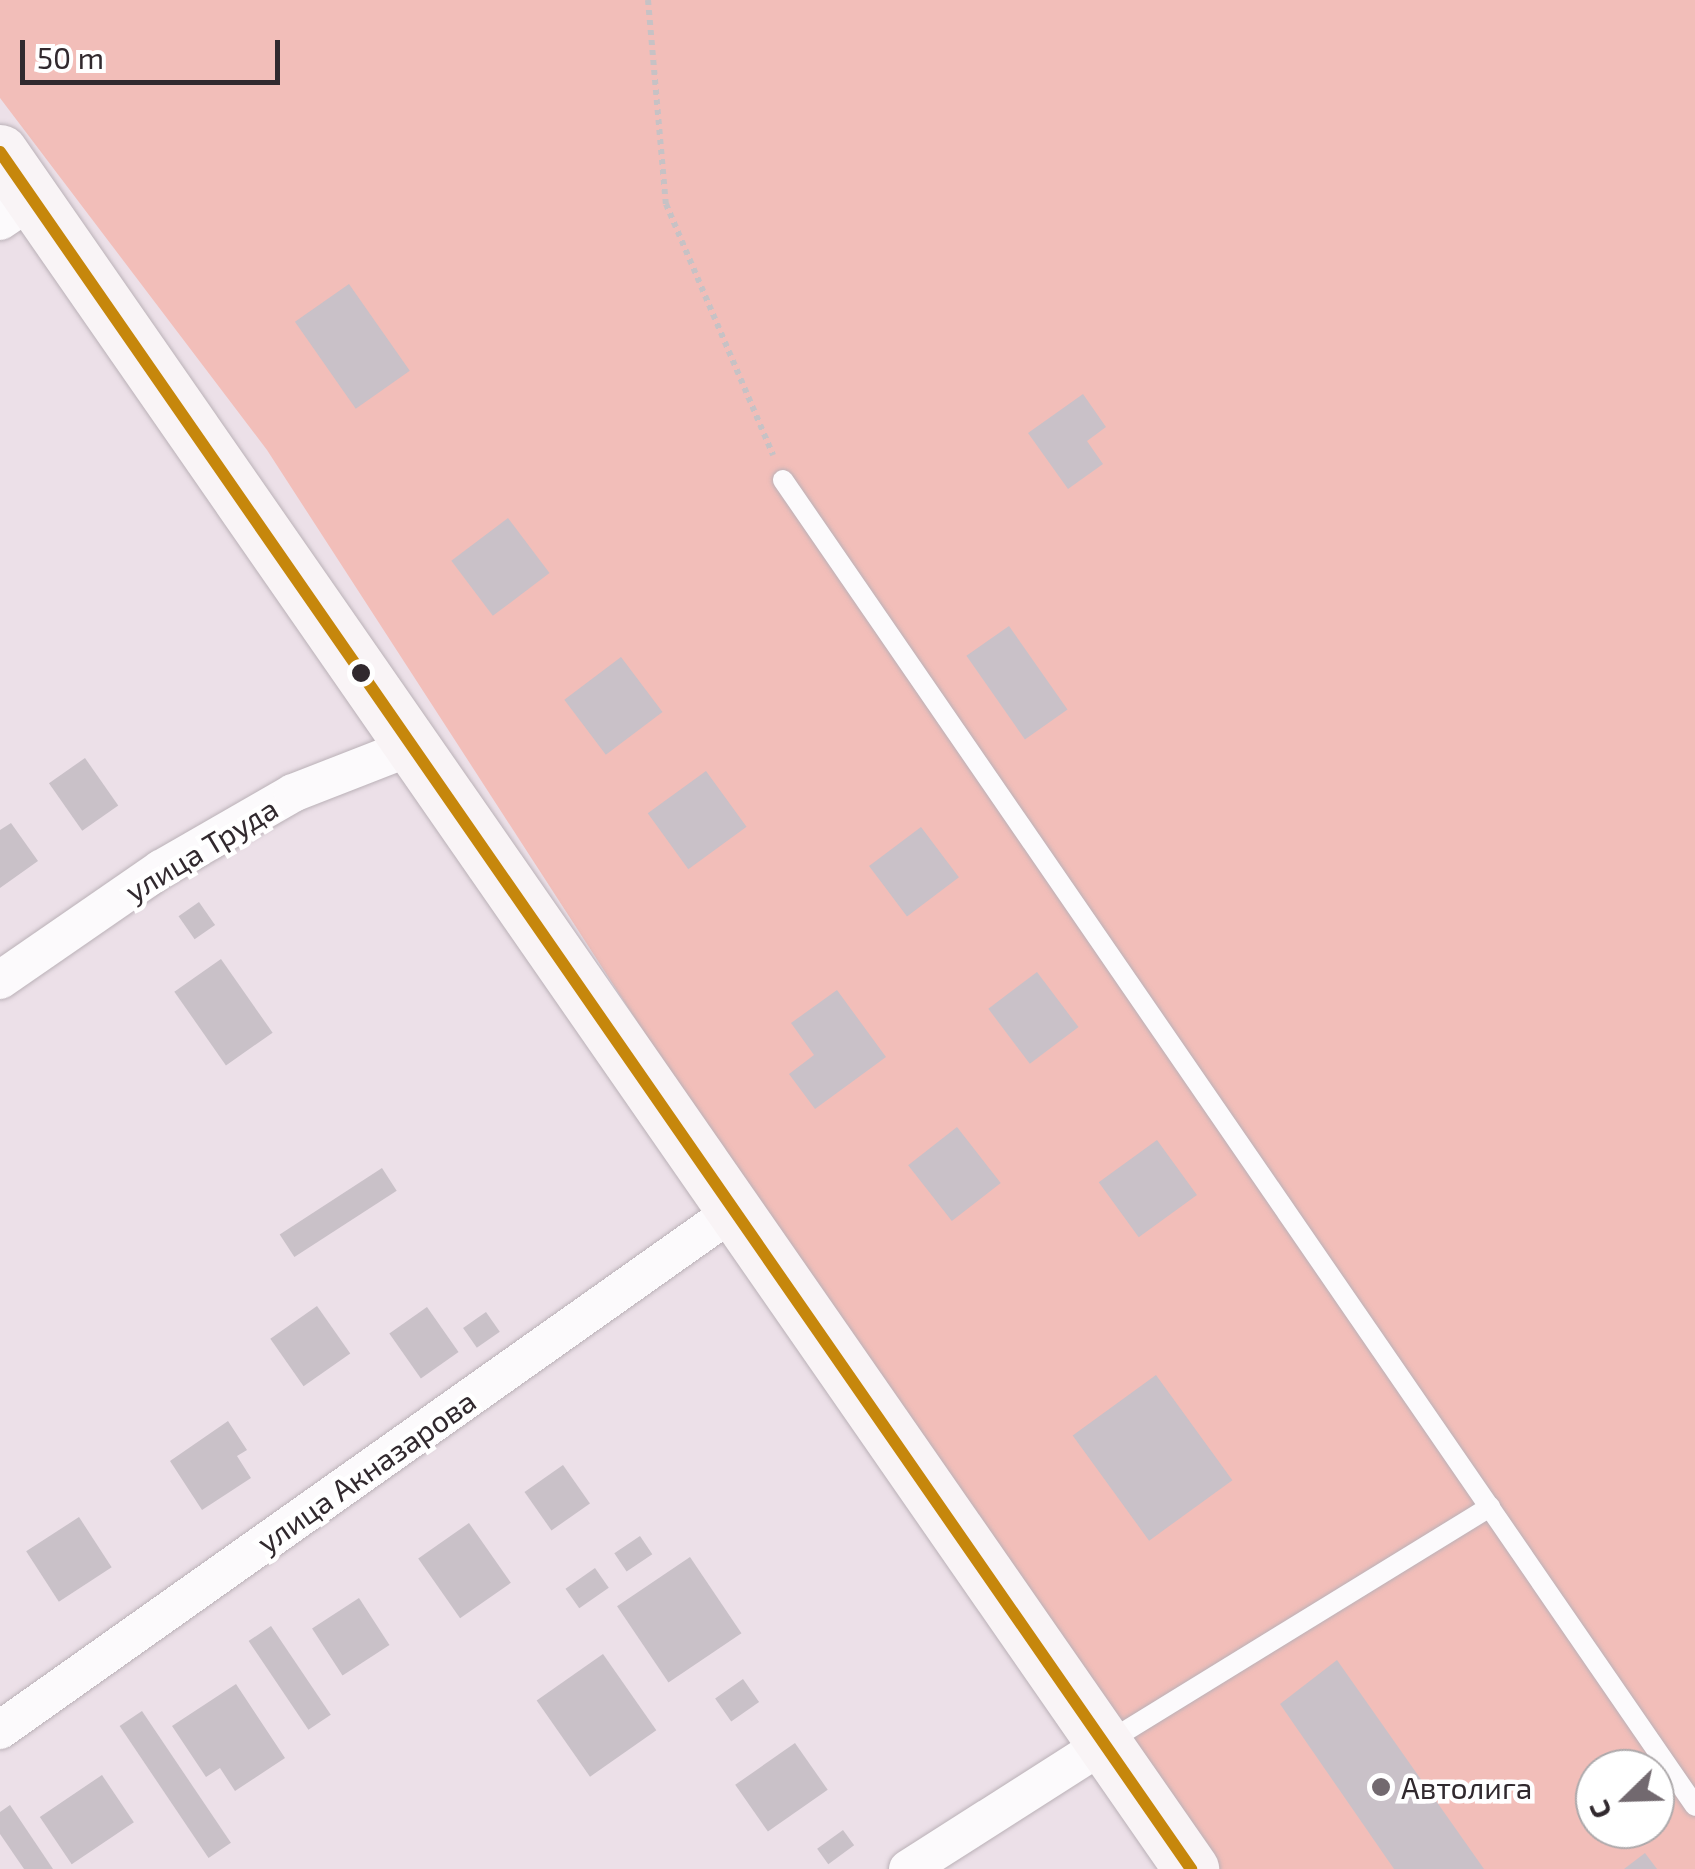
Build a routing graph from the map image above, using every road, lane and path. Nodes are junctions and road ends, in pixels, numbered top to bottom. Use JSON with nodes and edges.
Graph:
{"nodes":[{"id":1,"x":648,"y":0,"type":"edge"},
{"id":2,"x":0,"y":152,"type":"edge"},
{"id":3,"x":17,"y":210,"type":"edge"},
{"id":4,"x":783,"y":480,"type":"joint"},
{"id":5,"x":416,"y":746,"type":"junction"},
{"id":6,"x":0,"y":980,"type":"edge"},
{"id":7,"x":732,"y":1212,"type":"junction"},
{"id":8,"x":1490,"y":1507,"type":"junction"},
{"id":9,"x":0,"y":1730,"type":"edge"},
{"id":10,"x":1104,"y":1744,"type":"junction"},
{"id":11,"x":1695,"y":1806,"type":"edge"},
{"id":12,"x":908,"y":1869,"type":"edge"},
{"id":13,"x":1190,"y":1869,"type":"edge"}],
"edges":[{"from":1,"to":4,"type":"path"},
{"from":2,"to":3,"type":"street"},
{"from":3,"to":5,"type":"street"},
{"from":4,"to":8,"type":"lane"},
{"from":5,"to":6,"type":"street","name":"улица Труда"},
{"from":5,"to":7,"type":"street"},
{"from":7,"to":9,"type":"street","name":"улица Акназарова"},
{"from":7,"to":10,"type":"street"},
{"from":8,"to":10,"type":"lane"},
{"from":8,"to":11,"type":"lane"},
{"from":10,"to":12,"type":"street"},
{"from":10,"to":13,"type":"street"}]}
